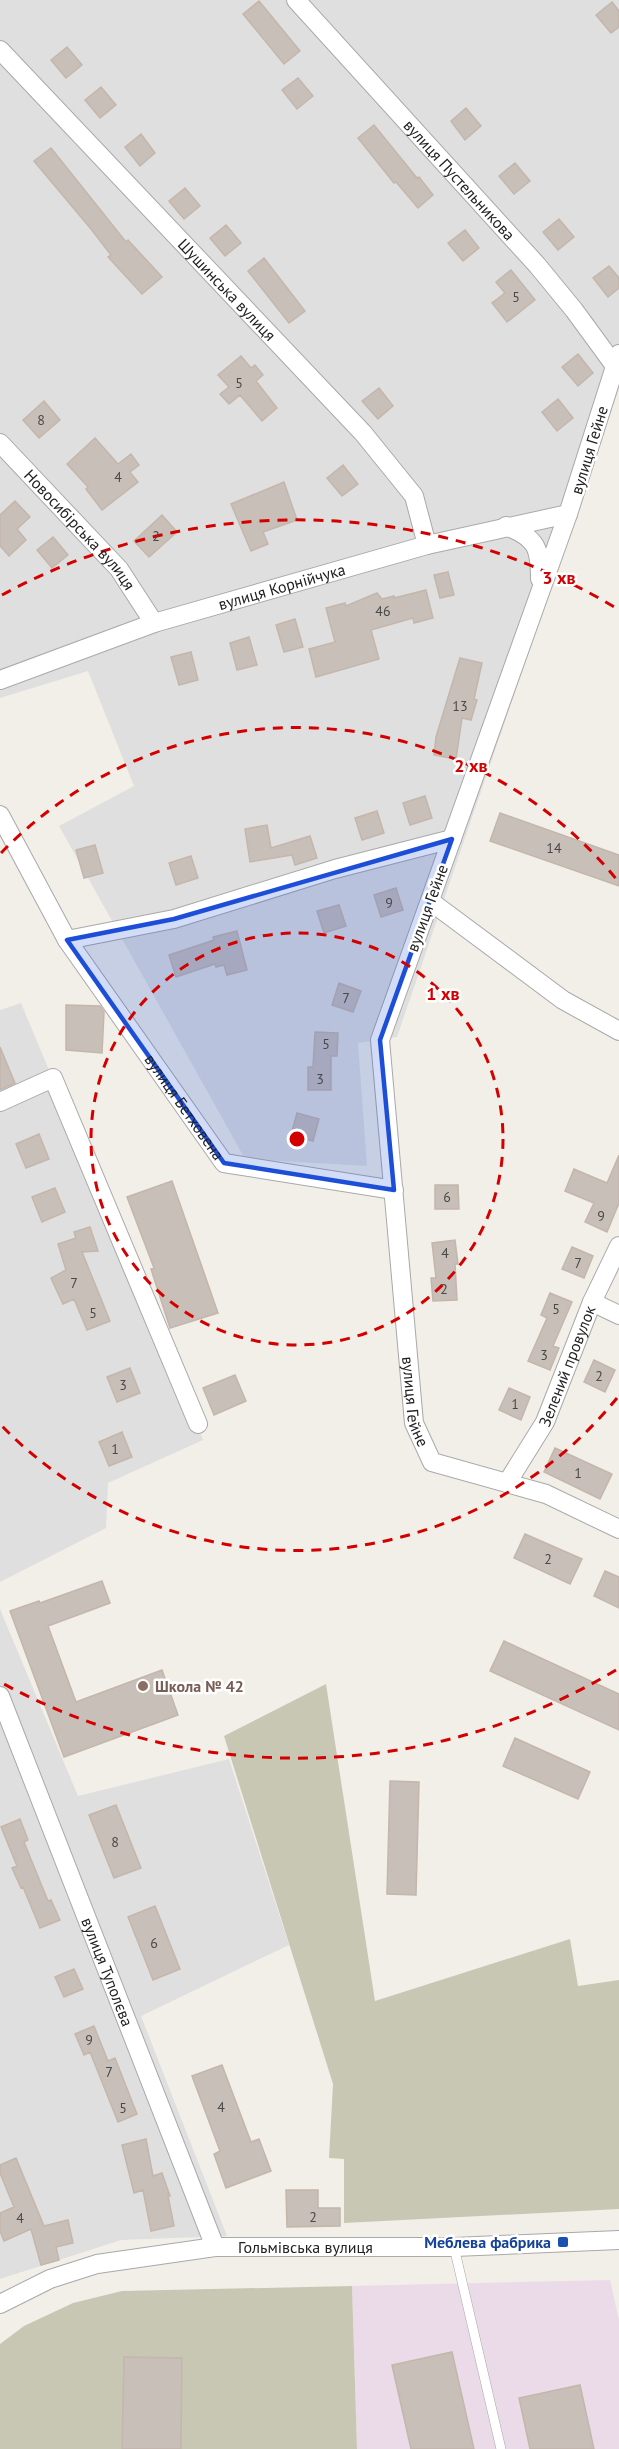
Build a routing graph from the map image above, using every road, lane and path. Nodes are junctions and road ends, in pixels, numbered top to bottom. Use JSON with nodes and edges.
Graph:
{"nodes":[{"id":1,"x":297,"y":0,"type":"edge"},
{"id":2,"x":0,"y":50,"type":"edge"},
{"id":3,"x":617,"y":360,"type":"edge"},
{"id":4,"x":0,"y":443,"type":"edge"},
{"id":5,"x":568,"y":514,"type":"junction"},
{"id":6,"x":506,"y":526,"type":"junction"},
{"id":7,"x":427,"y":545,"type":"junction"},
{"id":8,"x":540,"y":593,"type":"junction"},
{"id":9,"x":154,"y":623,"type":"junction"},
{"id":10,"x":0,"y":680,"type":"edge"},
{"id":11,"x":0,"y":815,"type":"edge"},
{"id":12,"x":452,"y":839,"type":"junction"},
{"id":13,"x":430,"y":901,"type":"junction"},
{"id":14,"x":67,"y":940,"type":"junction"},
{"id":15,"x":619,"y":1031,"type":"edge"},
{"id":16,"x":0,"y":1102,"type":"edge"},
{"id":17,"x":394,"y":1190,"type":"junction"},
{"id":18,"x":619,"y":1246,"type":"edge"},
{"id":19,"x":592,"y":1302,"type":"junction"},
{"id":20,"x":619,"y":1315,"type":"edge"},
{"id":21,"x":198,"y":1424,"type":"dead end"},
{"id":22,"x":507,"y":1483,"type":"junction"},
{"id":23,"x":619,"y":1530,"type":"edge"},
{"id":24,"x":0,"y":1696,"type":"edge"},
{"id":25,"x":619,"y":2240,"type":"edge"},
{"id":26,"x":215,"y":2247,"type":"junction"},
{"id":27,"x":454,"y":2247,"type":"junction"},
{"id":28,"x":2,"y":2297,"type":"edge"},
{"id":29,"x":501,"y":2449,"type":"edge"}],
"edges":[{"from":1,"to":3,"type":"street","name":"вулиця Пустельникова"},
{"from":2,"to":7,"type":"street","name":"Шушинська вулиця"},
{"from":3,"to":5,"type":"street","name":"вулиця Гейне"},
{"from":4,"to":9,"type":"street","name":"Новосибірська вулиця"},
{"from":5,"to":6,"type":"street","name":"вулиця Корнійчука"},
{"from":5,"to":8,"type":"street","name":"вулиця Гейне"},
{"from":6,"to":7,"type":"street","name":"вулиця Корнійчука"},
{"from":6,"to":8,"type":"street"},
{"from":7,"to":9,"type":"street","name":"вулиця Корнійчука"},
{"from":8,"to":12,"type":"street","name":"вулиця Гейне"},
{"from":9,"to":10,"type":"street","name":"вулиця Корнійчука"},
{"from":11,"to":14,"type":"street","name":"вулиця Бетховена"},
{"from":12,"to":13,"type":"street","name":"вулиця Гейне"},
{"from":12,"to":14,"type":"street"},
{"from":13,"to":15,"type":"street"},
{"from":13,"to":17,"type":"street","name":"вулиця Гейне"},
{"from":14,"to":17,"type":"street","name":"вулиця Бетховена"},
{"from":16,"to":21,"type":"street"},
{"from":17,"to":22,"type":"street","name":"вулиця Гейне"},
{"from":18,"to":19,"type":"street","name":"Зелений провулок"},
{"from":19,"to":20,"type":"street"},
{"from":19,"to":22,"type":"street","name":"Зелений провулок"},
{"from":22,"to":23,"type":"street","name":"вулиця Гейне"},
{"from":24,"to":26,"type":"street","name":"вулиця Туполєва"},
{"from":25,"to":27,"type":"street","name":"Гольмівська вулиця"},
{"from":26,"to":27,"type":"street","name":"Гольмівська вулиця"},
{"from":26,"to":28,"type":"street","name":"Гольмівська вулиця"},
{"from":27,"to":29,"type":"lane"}]}
